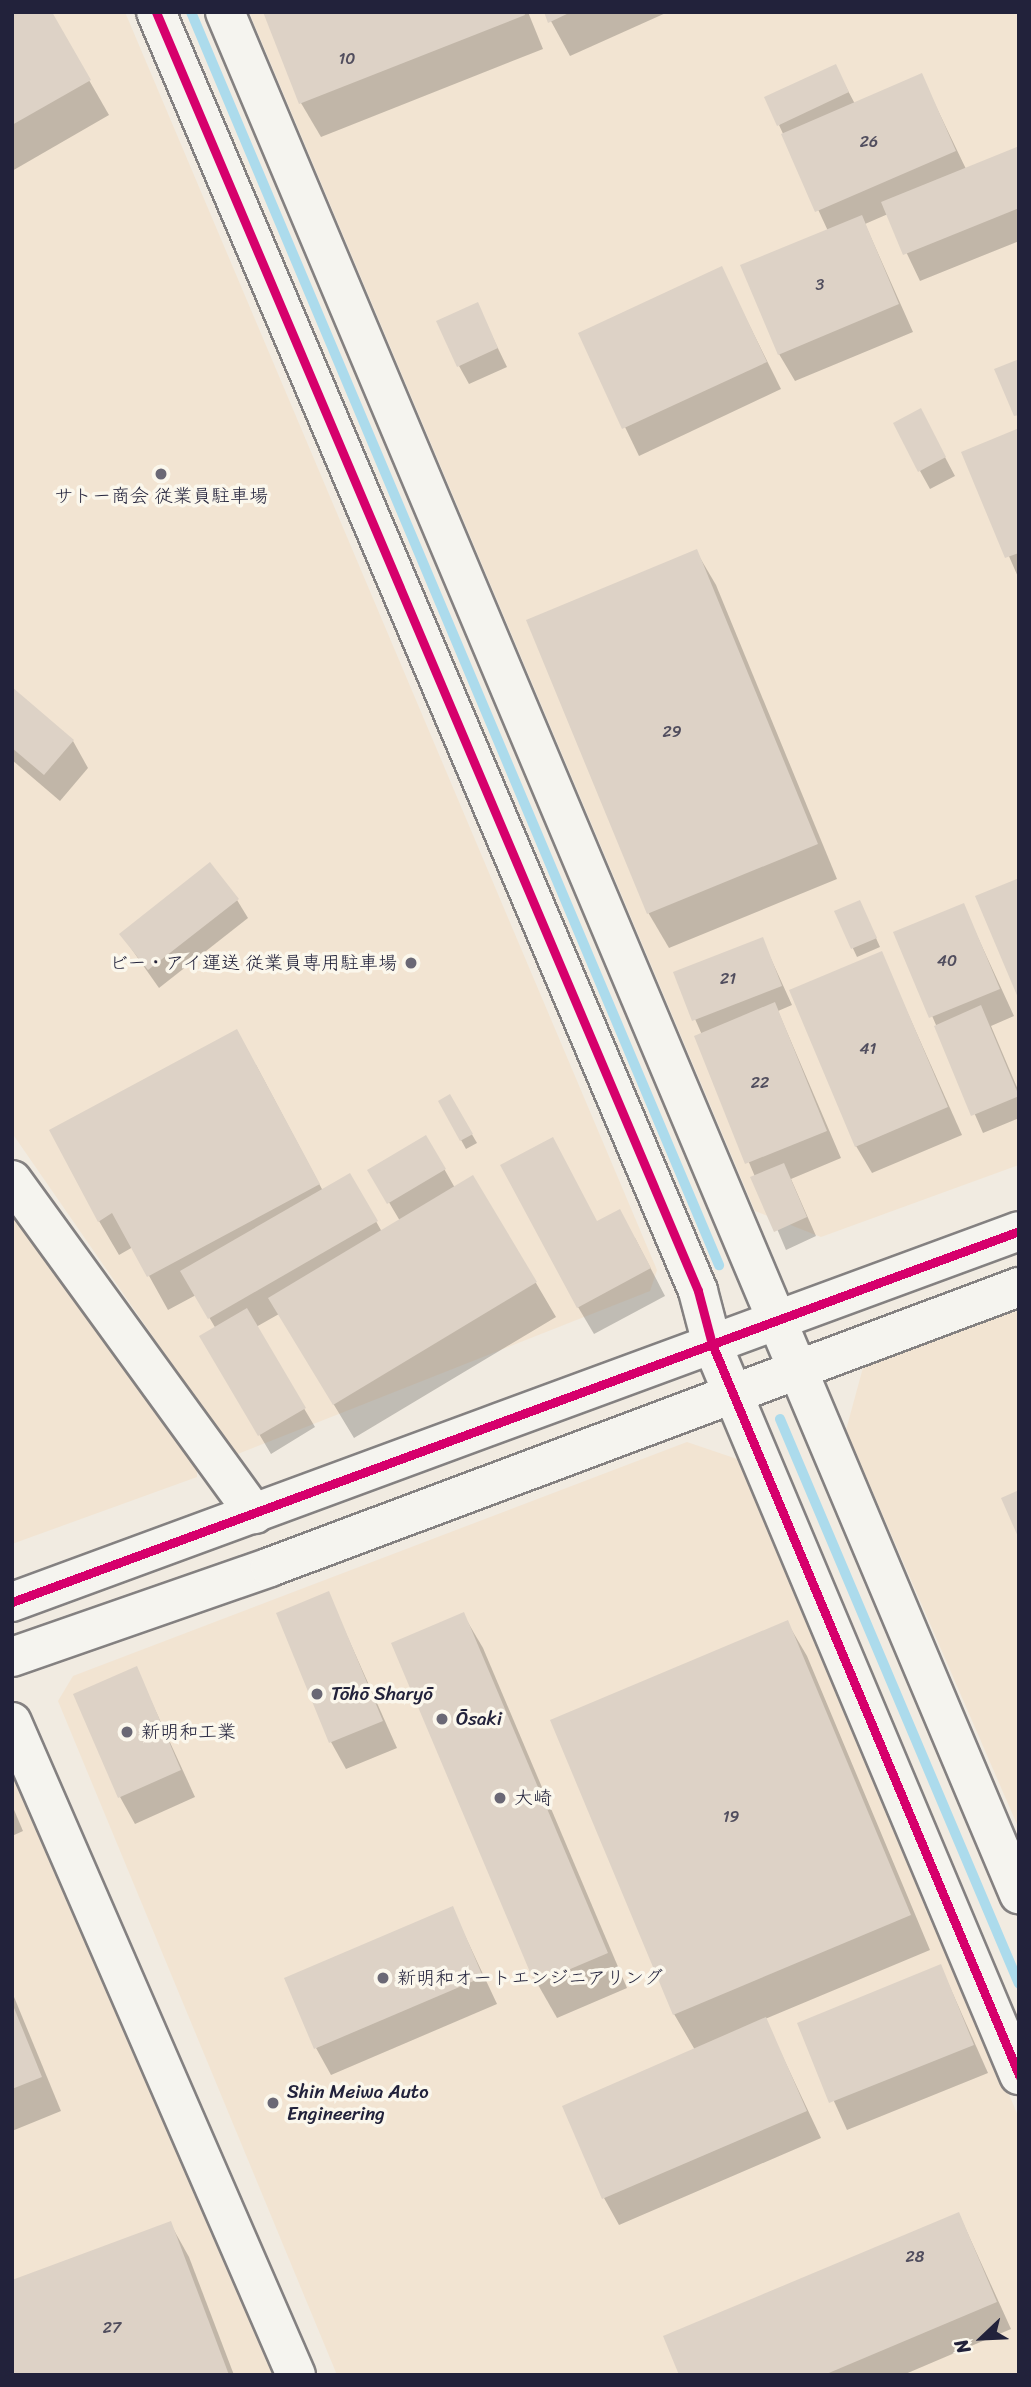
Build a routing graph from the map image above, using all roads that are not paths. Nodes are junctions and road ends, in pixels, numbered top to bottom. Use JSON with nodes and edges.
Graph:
{"nodes":[{"id":1,"x":156,"y":12,"type":"edge"},
{"id":2,"x":226,"y":12,"type":"edge"},
{"id":3,"x":12,"y":1180,"type":"edge"},
{"id":4,"x":1019,"y":1231,"type":"edge"},
{"id":5,"x":1019,"y":1287,"type":"edge"},
{"id":6,"x":776,"y":1321,"type":"junction"},
{"id":7,"x":712,"y":1344,"type":"junction"},
{"id":8,"x":795,"y":1368,"type":"junction"},
{"id":9,"x":731,"y":1392,"type":"junction"},
{"id":10,"x":255,"y":1514,"type":"junction"},
{"id":11,"x":12,"y":1602,"type":"edge"},
{"id":12,"x":12,"y":1657,"type":"edge"},
{"id":13,"x":12,"y":1722,"type":"edge"},
{"id":14,"x":1019,"y":1894,"type":"edge"},
{"id":15,"x":1019,"y":2075,"type":"edge"},
{"id":16,"x":296,"y":2375,"type":"edge"}],
"edges":[{"from":1,"to":7,"type":"street"},
{"from":2,"to":6,"type":"street"},
{"from":3,"to":10,"type":"street"},
{"from":4,"to":6,"type":"street"},
{"from":5,"to":8,"type":"street"},
{"from":6,"to":7,"type":"street"},
{"from":6,"to":8,"type":"street"},
{"from":7,"to":9,"type":"street"},
{"from":7,"to":10,"type":"street"},
{"from":8,"to":9,"type":"street"},
{"from":8,"to":14,"type":"street"},
{"from":9,"to":12,"type":"street"},
{"from":9,"to":15,"type":"street"},
{"from":10,"to":11,"type":"street"},
{"from":13,"to":16,"type":"street"}]}
